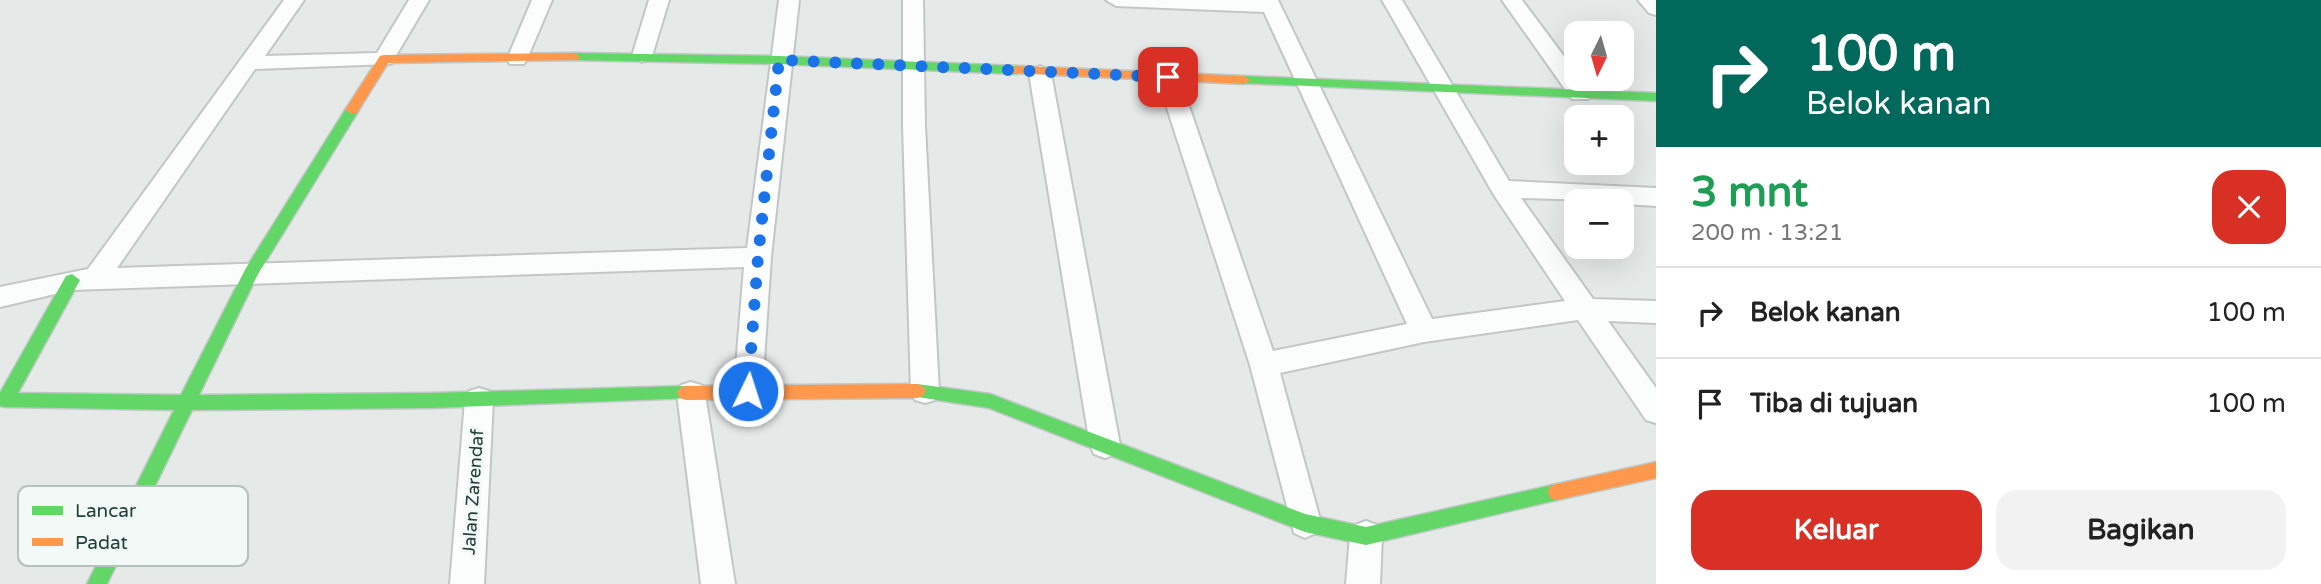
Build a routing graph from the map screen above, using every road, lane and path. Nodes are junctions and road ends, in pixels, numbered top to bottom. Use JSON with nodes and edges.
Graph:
{"nodes":[{"id":1,"x":294,"y":0,"type":"edge"},
{"id":2,"x":419,"y":0,"type":"edge"},
{"id":3,"x":542,"y":0,"type":"edge"},
{"id":4,"x":659,"y":0,"type":"edge"},
{"id":5,"x":789,"y":0,"type":"edge"},
{"id":6,"x":913,"y":0,"type":"edge"},
{"id":7,"x":1116,"y":0,"type":"edge"},
{"id":8,"x":1392,"y":0,"type":"edge"},
{"id":9,"x":1512,"y":0,"type":"edge"},
{"id":10,"x":1648,"y":0,"type":"edge"},
{"id":11,"x":1269,"y":3,"type":"edge"},
{"id":12,"x":1656,"y":9,"type":"edge"},
{"id":13,"x":642,"y":56,"type":"junction"},
{"id":14,"x":384,"y":59,"type":"junction"},
{"id":15,"x":517,"y":59,"type":"junction"},
{"id":16,"x":779,"y":60,"type":"junction"},
{"id":17,"x":247,"y":63,"type":"junction"},
{"id":18,"x":914,"y":67,"type":"junction"},
{"id":19,"x":1040,"y":73,"type":"junction"},
{"id":20,"x":1168,"y":77,"type":"junction"},
{"id":21,"x":1305,"y":83,"type":"junction"},
{"id":22,"x":1443,"y":88,"type":"junction"},
{"id":23,"x":1580,"y":94,"type":"junction"},
{"id":24,"x":1656,"y":97,"type":"edge"},
{"id":25,"x":1502,"y":189,"type":"junction"},
{"id":26,"x":1656,"y":197,"type":"edge"},
{"id":27,"x":758,"y":257,"type":"junction"},
{"id":28,"x":251,"y":272,"type":"junction"},
{"id":29,"x":83,"y":280,"type":"junction"},
{"id":30,"x":6,"y":293,"type":"edge"},
{"id":31,"x":1584,"y":309,"type":"junction"},
{"id":32,"x":1656,"y":312,"type":"edge"},
{"id":33,"x":1424,"y":331,"type":"junction"},
{"id":34,"x":1264,"y":365,"type":"junction"},
{"id":35,"x":748,"y":391,"type":"junction"},
{"id":36,"x":925,"y":391,"type":"junction"},
{"id":37,"x":691,"y":394,"type":"junction"},
{"id":38,"x":479,"y":400,"type":"junction"},
{"id":39,"x":185,"y":402,"type":"junction"},
{"id":40,"x":3,"y":403,"type":"edge"},
{"id":41,"x":1656,"y":411,"type":"edge"},
{"id":42,"x":1105,"y":445,"type":"junction"},
{"id":43,"x":1656,"y":470,"type":"edge"},
{"id":44,"x":144,"y":486,"type":"edge"},
{"id":45,"x":1305,"y":523,"type":"junction"},
{"id":46,"x":1366,"y":536,"type":"junction"},
{"id":47,"x":106,"y":566,"type":"edge"},
{"id":48,"x":97,"y":584,"type":"edge"},
{"id":49,"x":467,"y":584,"type":"edge"},
{"id":50,"x":718,"y":584,"type":"edge"},
{"id":51,"x":1363,"y":584,"type":"edge"}],
"edges":[{"from":1,"to":17,"type":"street"},
{"from":2,"to":14,"type":"street"},
{"from":3,"to":15,"type":"street"},
{"from":4,"to":13,"type":"street"},
{"from":5,"to":16,"type":"street"},
{"from":6,"to":18,"type":"street"},
{"from":7,"to":11,"type":"street"},
{"from":8,"to":22,"type":"street"},
{"from":9,"to":23,"type":"street"},
{"from":10,"to":12,"type":"street"},
{"from":11,"to":21,"type":"street"},
{"from":13,"to":15,"type":"street"},
{"from":13,"to":16,"type":"street"},
{"from":14,"to":15,"type":"street"},
{"from":14,"to":17,"type":"street"},
{"from":14,"to":28,"type":"street"},
{"from":16,"to":18,"type":"street"},
{"from":16,"to":27,"type":"street"},
{"from":17,"to":29,"type":"street"},
{"from":18,"to":19,"type":"street"},
{"from":18,"to":36,"type":"street"},
{"from":19,"to":20,"type":"street"},
{"from":19,"to":42,"type":"street"},
{"from":20,"to":21,"type":"street"},
{"from":20,"to":34,"type":"street"},
{"from":21,"to":22,"type":"street"},
{"from":21,"to":33,"type":"street"},
{"from":22,"to":23,"type":"street"},
{"from":22,"to":25,"type":"street"},
{"from":23,"to":24,"type":"street"},
{"from":25,"to":26,"type":"street"},
{"from":25,"to":31,"type":"street"},
{"from":27,"to":28,"type":"street"},
{"from":27,"to":35,"type":"street"},
{"from":28,"to":29,"type":"street"},
{"from":28,"to":39,"type":"street"},
{"from":29,"to":30,"type":"street"},
{"from":29,"to":40,"type":"street"},
{"from":31,"to":32,"type":"street"},
{"from":31,"to":33,"type":"street"},
{"from":31,"to":41,"type":"street"},
{"from":33,"to":34,"type":"street"},
{"from":34,"to":45,"type":"street"},
{"from":35,"to":36,"type":"street"},
{"from":35,"to":37,"type":"street"},
{"from":36,"to":42,"type":"street"},
{"from":37,"to":38,"type":"street"},
{"from":37,"to":50,"type":"street"},
{"from":38,"to":39,"type":"street"},
{"from":38,"to":49,"type":"street","name":"Jalan Zarendaf"},
{"from":39,"to":40,"type":"street"},
{"from":39,"to":44,"type":"street"},
{"from":42,"to":45,"type":"street"},
{"from":43,"to":46,"type":"street"},
{"from":45,"to":46,"type":"street"},
{"from":46,"to":51,"type":"street"},
{"from":47,"to":48,"type":"street"}]}
